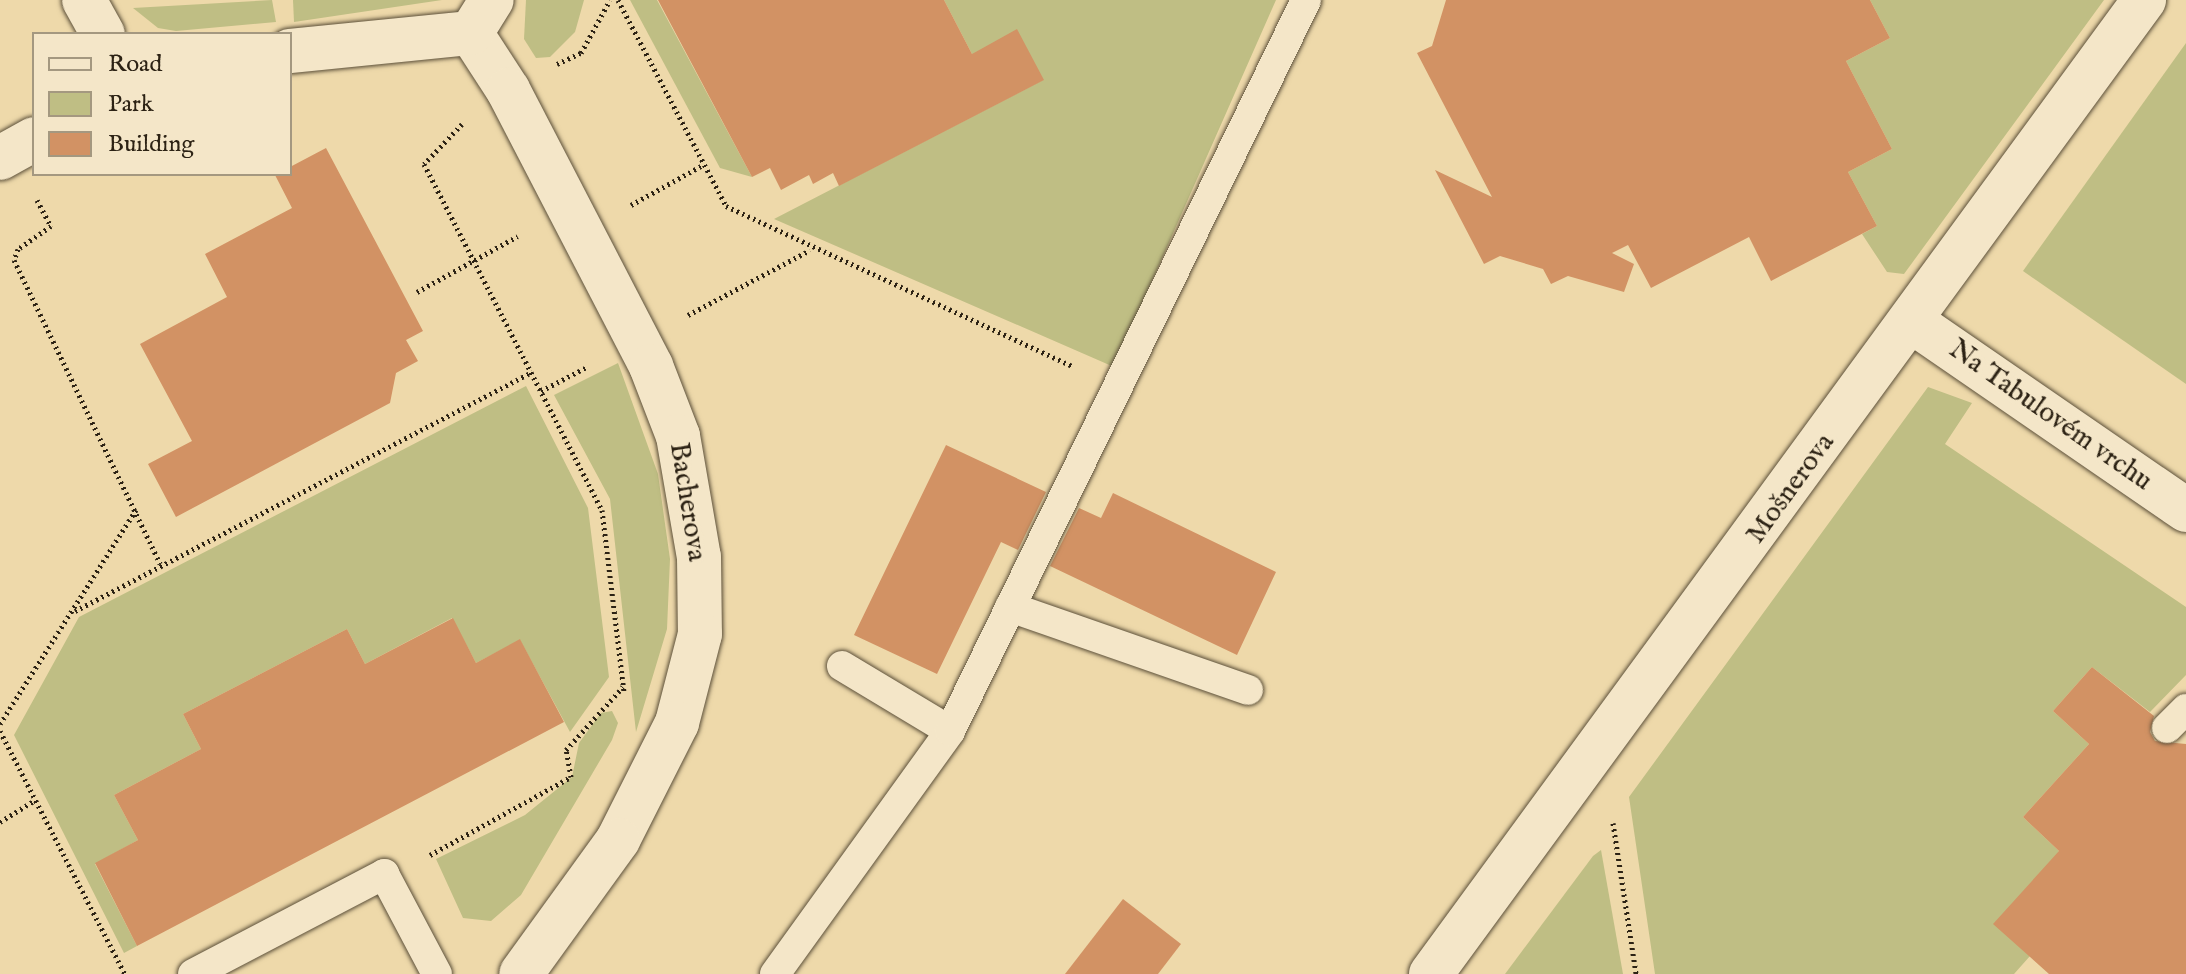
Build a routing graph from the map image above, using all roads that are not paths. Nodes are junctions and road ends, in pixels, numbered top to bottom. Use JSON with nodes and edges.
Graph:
{"nodes":[{"id":1,"x":84,"y":0,"type":"edge"},
{"id":2,"x":1306,"y":0,"type":"edge"},
{"id":3,"x":2144,"y":0,"type":"edge"},
{"id":4,"x":482,"y":16,"type":"edge"},
{"id":5,"x":102,"y":32,"type":"edge"},
{"id":6,"x":292,"y":51,"type":"edge"},
{"id":7,"x":1914,"y":323,"type":"junction"},
{"id":8,"x":2186,"y":510,"type":"edge"},
{"id":9,"x":1010,"y":607,"type":"junction"},
{"id":10,"x":842,"y":666,"type":"dead end"},
{"id":11,"x":1248,"y":690,"type":"dead end"},
{"id":12,"x":950,"y":731,"type":"junction"},
{"id":13,"x":193,"y":974,"type":"edge"},
{"id":14,"x":437,"y":974,"type":"edge"},
{"id":15,"x":521,"y":974,"type":"edge"},
{"id":16,"x":775,"y":974,"type":"edge"},
{"id":17,"x":1431,"y":974,"type":"edge"}],
"edges":[{"from":1,"to":5,"type":"street"},
{"from":2,"to":9,"type":"lane"},
{"from":3,"to":7,"type":"street","name":"Mošnerova"},
{"from":4,"to":6,"type":"street","name":"Bacherova"},
{"from":4,"to":15,"type":"street","name":"Bacherova"},
{"from":7,"to":8,"type":"street","name":"Na Tabulovém vrchu"},
{"from":7,"to":17,"type":"street","name":"Mošnerova"},
{"from":9,"to":11,"type":"lane"},
{"from":9,"to":12,"type":"lane"},
{"from":10,"to":12,"type":"lane"},
{"from":12,"to":16,"type":"lane"},
{"from":13,"to":14,"type":"lane"}]}
